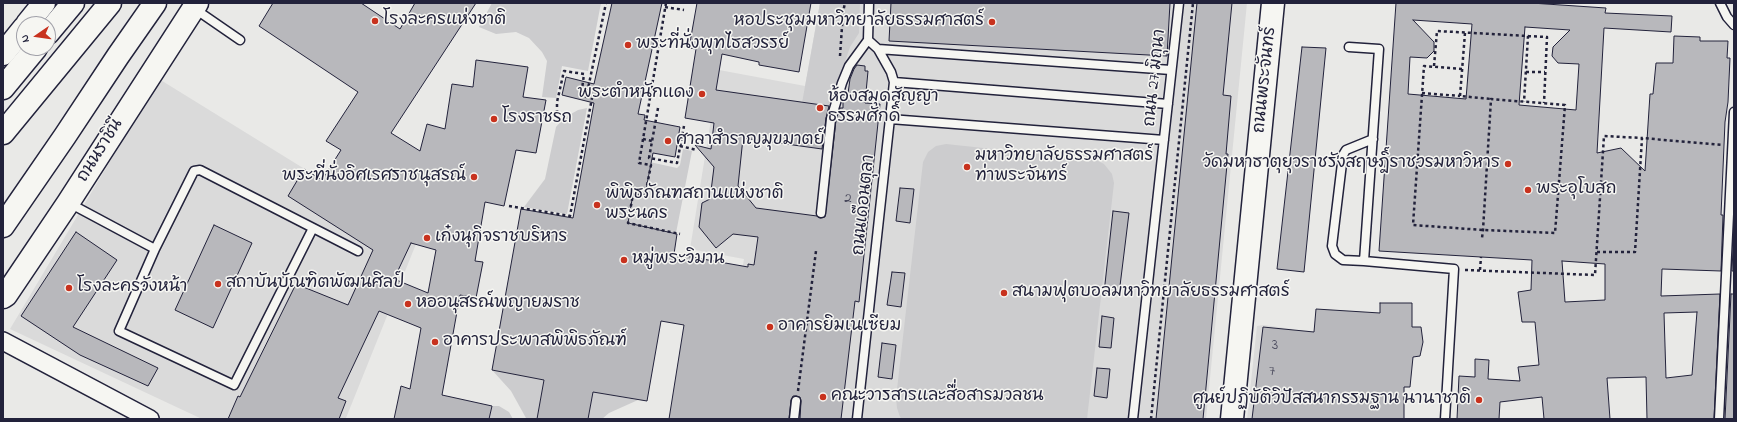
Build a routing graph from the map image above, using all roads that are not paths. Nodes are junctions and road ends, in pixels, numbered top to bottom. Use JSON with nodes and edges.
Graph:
{"nodes":[{"id":1,"x":44,"y":3,"type":"edge"},
{"id":2,"x":73,"y":3,"type":"edge"},
{"id":3,"x":110,"y":3,"type":"edge"},
{"id":4,"x":155,"y":3,"type":"edge"},
{"id":5,"x":869,"y":3,"type":"edge"},
{"id":6,"x":1179,"y":3,"type":"edge"},
{"id":7,"x":1273,"y":3,"type":"edge"},
{"id":8,"x":1720,"y":3,"type":"edge"},
{"id":9,"x":192,"y":5,"type":"edge"},
{"id":10,"x":33,"y":16,"type":"edge"},
{"id":11,"x":56,"y":23,"type":"edge"},
{"id":12,"x":1734,"y":26,"type":"edge"},
{"id":13,"x":16,"y":38,"type":"edge"},
{"id":14,"x":240,"y":40,"type":"dead end"},
{"id":15,"x":868,"y":40,"type":"junction"},
{"id":16,"x":1349,"y":47,"type":"dead end"},
{"id":17,"x":878,"y":49,"type":"junction"},
{"id":18,"x":3,"y":54,"type":"edge"},
{"id":19,"x":29,"y":56,"type":"edge"},
{"id":20,"x":1171,"y":70,"type":"junction"},
{"id":21,"x":894,"y":82,"type":"junction"},
{"id":22,"x":3,"y":88,"type":"edge"},
{"id":23,"x":1168,"y":104,"type":"junction"},
{"id":24,"x":1734,"y":112,"type":"edge"},
{"id":25,"x":890,"y":120,"type":"junction"},
{"id":26,"x":3,"y":133,"type":"edge"},
{"id":27,"x":1373,"y":139,"type":"junction"},
{"id":28,"x":1164,"y":140,"type":"junction"},
{"id":29,"x":68,"y":203,"type":"junction"},
{"id":30,"x":821,"y":212,"type":"dead end"},
{"id":31,"x":3,"y":226,"type":"edge"},
{"id":32,"x":313,"y":228,"type":"junction"},
{"id":33,"x":155,"y":249,"type":"junction"},
{"id":34,"x":358,"y":251,"type":"dead end"},
{"id":35,"x":1364,"y":261,"type":"junction"},
{"id":36,"x":3,"y":297,"type":"edge"},
{"id":37,"x":3,"y":341,"type":"edge"},
{"id":38,"x":796,"y":401,"type":"road end"},
{"id":39,"x":150,"y":419,"type":"edge"},
{"id":40,"x":794,"y":419,"type":"edge"},
{"id":41,"x":857,"y":419,"type":"edge"},
{"id":42,"x":1133,"y":419,"type":"edge"},
{"id":43,"x":1232,"y":419,"type":"edge"},
{"id":44,"x":1445,"y":419,"type":"edge"},
{"id":45,"x":1718,"y":419,"type":"edge"}],
"edges":[{"from":1,"to":10,"type":"street"},
{"from":2,"to":11,"type":"street"},
{"from":3,"to":26,"type":"street"},
{"from":4,"to":31,"type":"street"},
{"from":5,"to":15,"type":"lane"},
{"from":6,"to":20,"type":"lane","name":"ถนน 27 มิถุนา"},
{"from":7,"to":43,"type":"street","name":"ถนนพระจันทร์"},
{"from":8,"to":12,"type":"lane"},
{"from":9,"to":14,"type":"lane"},
{"from":9,"to":29,"type":"street","name":"ถนนราชินี"},
{"from":13,"to":18,"type":"street"},
{"from":15,"to":17,"type":"lane","name":"ถนนเดือนตุลา"},
{"from":15,"to":30,"type":"lane"},
{"from":16,"to":27,"type":"lane"},
{"from":17,"to":20,"type":"lane"},
{"from":17,"to":21,"type":"lane","name":"ถนนเดือนตุลา"},
{"from":19,"to":22,"type":"street"},
{"from":20,"to":23,"type":"lane","name":"ถนน 27 มิถุนา"},
{"from":21,"to":23,"type":"lane"},
{"from":21,"to":25,"type":"lane","name":"ถนนเดือนตุลา"},
{"from":23,"to":28,"type":"lane","name":"ถนน 27 มิถุนา"},
{"from":24,"to":45,"type":"lane"},
{"from":25,"to":28,"type":"lane"},
{"from":25,"to":41,"type":"lane","name":"ถนนเดือนตุลา"},
{"from":27,"to":35,"type":"lane"},
{"from":27,"to":35,"type":"lane"},
{"from":28,"to":42,"type":"lane","name":"ถนน 27 มิถุนา"},
{"from":29,"to":33,"type":"lane"},
{"from":29,"to":36,"type":"street","name":"ถนนราชินี"},
{"from":32,"to":33,"type":"lane"},
{"from":32,"to":33,"type":"lane"},
{"from":32,"to":34,"type":"lane"},
{"from":35,"to":44,"type":"lane"},
{"from":37,"to":39,"type":"street"},
{"from":38,"to":40,"type":"lane"}]}
